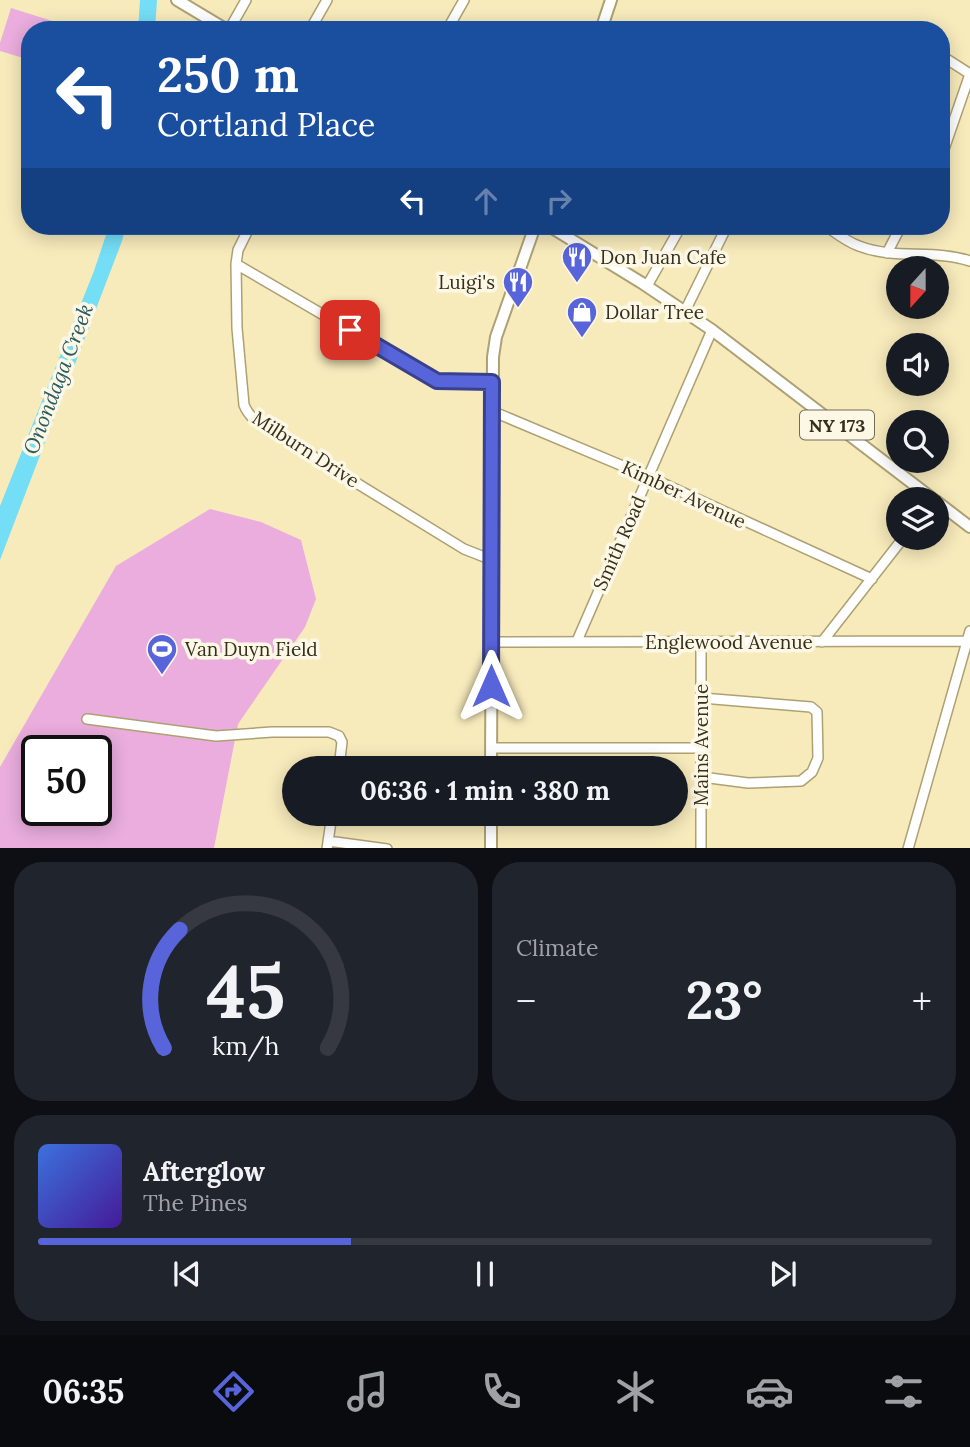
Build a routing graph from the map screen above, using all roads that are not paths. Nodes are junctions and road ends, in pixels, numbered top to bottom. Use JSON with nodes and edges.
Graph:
{"nodes":[{"id":1,"x":246,"y":0,"type":"edge"},
{"id":2,"x":327,"y":0,"type":"edge"},
{"id":3,"x":464,"y":0,"type":"edge"},
{"id":4,"x":611,"y":0,"type":"edge"},
{"id":5,"x":181,"y":2,"type":"edge"},
{"id":6,"x":213,"y":21,"type":"edge"},
{"id":7,"x":233,"y":21,"type":"edge"},
{"id":8,"x":315,"y":21,"type":"edge"},
{"id":9,"x":451,"y":21,"type":"edge"},
{"id":10,"x":604,"y":21,"type":"edge"},
{"id":11,"x":950,"y":61,"type":"edge"},
{"id":12,"x":970,"y":74,"type":"edge"},
{"id":13,"x":950,"y":132,"type":"edge"},
{"id":14,"x":246,"y":235,"type":"edge"},
{"id":15,"x":531,"y":235,"type":"edge"},
{"id":16,"x":564,"y":235,"type":"edge"},
{"id":17,"x":676,"y":235,"type":"edge"},
{"id":18,"x":723,"y":235,"type":"edge"},
{"id":19,"x":841,"y":235,"type":"edge"},
{"id":20,"x":896,"y":235,"type":"edge"},
{"id":21,"x":887,"y":253,"type":"junction"},
{"id":22,"x":970,"y":261,"type":"edge"},
{"id":23,"x":236,"y":264,"type":"junction"},
{"id":24,"x":647,"y":286,"type":"junction"},
{"id":25,"x":685,"y":311,"type":"junction"},
{"id":26,"x":712,"y":330,"type":"junction"},
{"id":27,"x":492,"y":382,"type":"junction"},
{"id":28,"x":494,"y":412,"type":"junction"},
{"id":29,"x":649,"y":477,"type":"junction"},
{"id":30,"x":918,"y":487,"type":"edge"},
{"id":31,"x":949,"y":511,"type":"edge"},
{"id":32,"x":970,"y":527,"type":"edge"},
{"id":33,"x":894,"y":550,"type":"edge"},
{"id":34,"x":492,"y":561,"type":"junction"},
{"id":35,"x":872,"y":579,"type":"junction"},
{"id":36,"x":969,"y":636,"type":"edge"},
{"id":37,"x":576,"y":641,"type":"junction"},
{"id":38,"x":491,"y":642,"type":"junction"},
{"id":39,"x":701,"y":642,"type":"junction"},
{"id":40,"x":822,"y":642,"type":"junction"},
{"id":41,"x":702,"y":698,"type":"junction"},
{"id":42,"x":87,"y":719,"type":"dead end"},
{"id":43,"x":491,"y":748,"type":"junction"},
{"id":44,"x":701,"y":748,"type":"junction"},
{"id":45,"x":340,"y":756,"type":"edge"},
{"id":46,"x":491,"y":756,"type":"edge"},
{"id":47,"x":702,"y":777,"type":"junction"},
{"id":48,"x":330,"y":826,"type":"edge"},
{"id":49,"x":491,"y":826,"type":"edge"},
{"id":50,"x":327,"y":845,"type":"edge"},
{"id":51,"x":372,"y":848,"type":"edge"},
{"id":52,"x":491,"y":848,"type":"edge"},
{"id":53,"x":701,"y":848,"type":"edge"},
{"id":54,"x":908,"y":848,"type":"edge"}],
"edges":[{"from":1,"to":7,"type":"street"},
{"from":2,"to":8,"type":"street"},
{"from":3,"to":9,"type":"street"},
{"from":4,"to":10,"type":"main road"},
{"from":5,"to":6,"type":"main road"},
{"from":11,"to":12,"type":"street"},
{"from":12,"to":13,"type":"street"},
{"from":14,"to":23,"type":"street","name":"Milburn Drive"},
{"from":15,"to":27,"type":"main road"},
{"from":16,"to":24,"type":"main road","number":"NY 173"},
{"from":17,"to":24,"type":"street"},
{"from":18,"to":25,"type":"street"},
{"from":19,"to":21,"type":"street"},
{"from":20,"to":21,"type":"street"},
{"from":21,"to":22,"type":"street"},
{"from":23,"to":27,"type":"street"},
{"from":23,"to":34,"type":"street","name":"Milburn Drive"},
{"from":24,"to":25,"type":"main road","number":"NY 173"},
{"from":25,"to":26,"type":"main road","number":"NY 173"},
{"from":26,"to":29,"type":"street","name":"Smith Road"},
{"from":26,"to":30,"type":"main road","number":"NY 173"},
{"from":27,"to":28,"type":"main road"},
{"from":28,"to":29,"type":"street","name":"Kimber Avenue"},
{"from":28,"to":34,"type":"main road"},
{"from":29,"to":35,"type":"street","name":"Kimber Avenue"},
{"from":29,"to":37,"type":"street","name":"Smith Road"},
{"from":31,"to":32,"type":"main road","number":"NY 173"},
{"from":33,"to":35,"type":"street"},
{"from":34,"to":38,"type":"main road"},
{"from":35,"to":40,"type":"street"},
{"from":36,"to":40,"type":"street","name":"Englewood Avenue"},
{"from":36,"to":54,"type":"street"},
{"from":37,"to":38,"type":"street","name":"Englewood Avenue"},
{"from":37,"to":39,"type":"street","name":"Englewood Avenue"},
{"from":38,"to":43,"type":"main road"},
{"from":39,"to":40,"type":"street","name":"Englewood Avenue"},
{"from":39,"to":41,"type":"street","name":"Mains Avenue"},
{"from":41,"to":44,"type":"street","name":"Mains Avenue"},
{"from":41,"to":47,"type":"street"},
{"from":42,"to":45,"type":"street"},
{"from":43,"to":44,"type":"street"},
{"from":43,"to":46,"type":"main road"},
{"from":44,"to":47,"type":"street","name":"Mains Avenue"},
{"from":47,"to":53,"type":"street","name":"Mains Avenue"},
{"from":48,"to":50,"type":"street"},
{"from":49,"to":52,"type":"main road"},
{"from":50,"to":51,"type":"street"}]}
